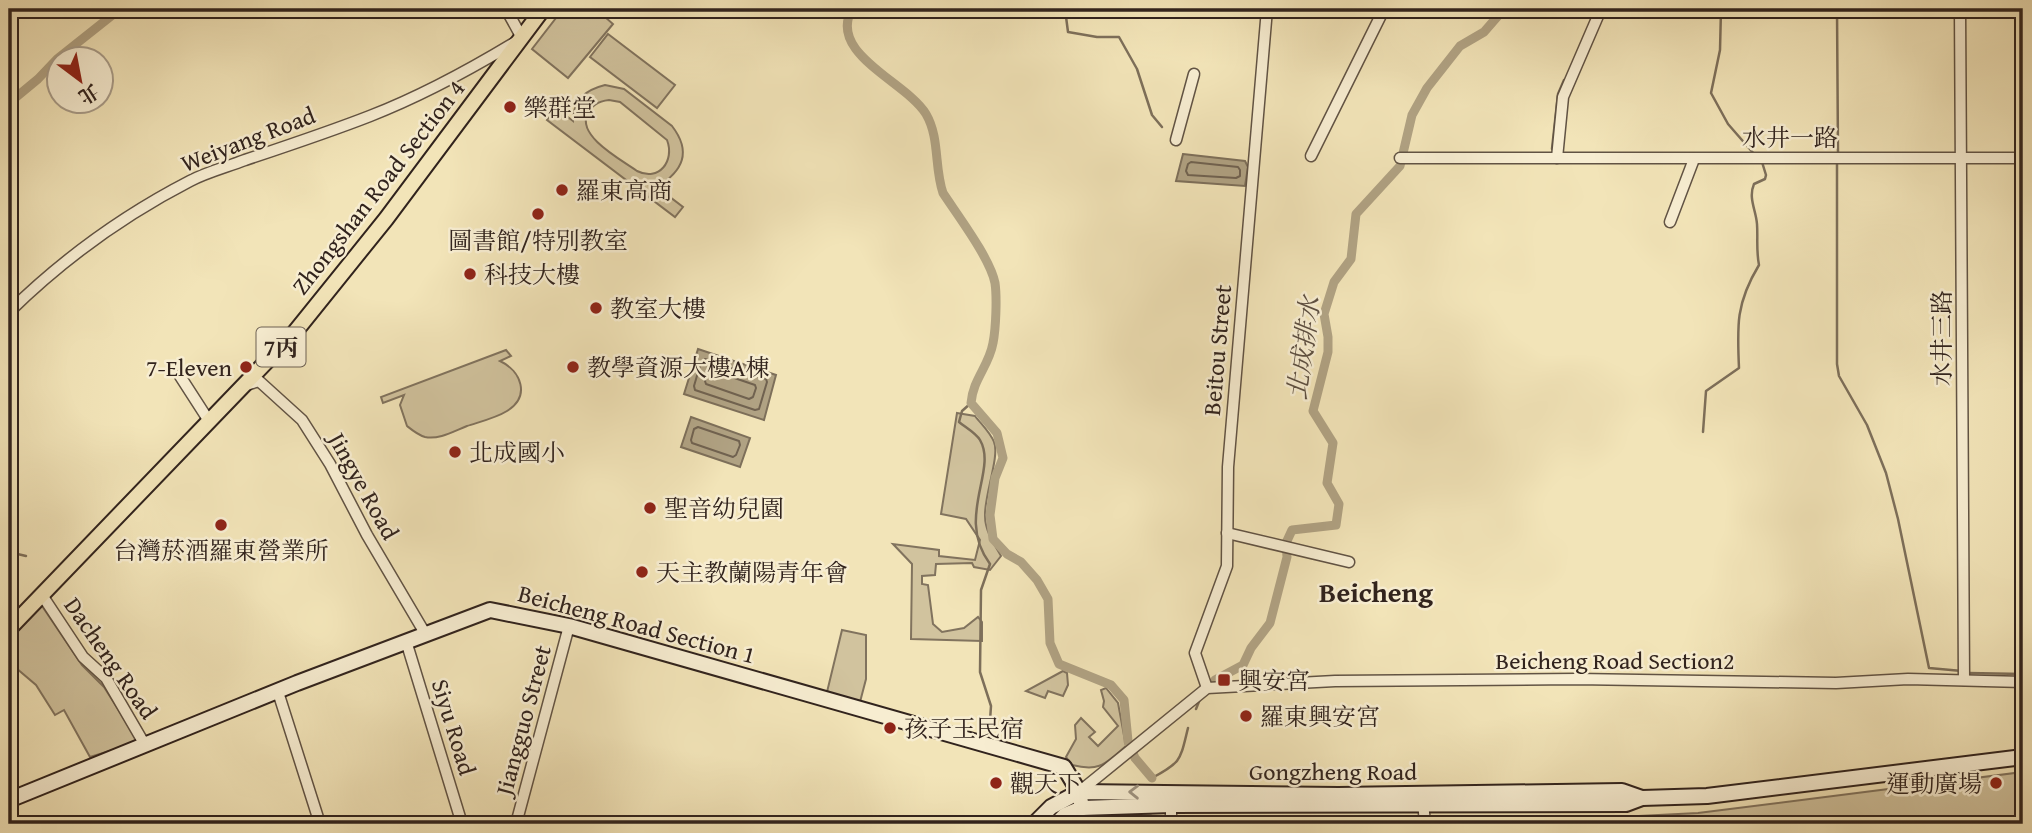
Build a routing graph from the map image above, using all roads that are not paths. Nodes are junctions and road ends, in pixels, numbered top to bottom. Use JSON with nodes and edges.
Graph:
{"nodes":[{"id":1,"x":506,"y":9,"type":"edge"},
{"id":2,"x":544,"y":9,"type":"edge"},
{"id":3,"x":1267,"y":9,"type":"edge"},
{"id":4,"x":1384,"y":9,"type":"edge"},
{"id":5,"x":1601,"y":9,"type":"edge"},
{"id":6,"x":1960,"y":9,"type":"edge"},
{"id":7,"x":522,"y":38,"type":"junction"},
{"id":8,"x":1194,"y":74,"type":"dead end"},
{"id":9,"x":1176,"y":140,"type":"dead end"},
{"id":10,"x":1311,"y":156,"type":"dead end"},
{"id":11,"x":1404,"y":158,"type":"dead end"},
{"id":12,"x":1557,"y":158,"type":"junction"},
{"id":13,"x":2023,"y":158,"type":"edge"},
{"id":14,"x":1694,"y":159,"type":"junction"},
{"id":15,"x":1961,"y":159,"type":"junction"},
{"id":16,"x":1671,"y":222,"type":"dead end"},
{"id":17,"x":9,"y":312,"type":"edge"},
{"id":18,"x":180,"y":376,"type":"dead end"},
{"id":19,"x":246,"y":385,"type":"junction"},
{"id":20,"x":209,"y":421,"type":"junction"},
{"id":21,"x":1227,"y":534,"type":"junction"},
{"id":22,"x":1349,"y":562,"type":"dead end"},
{"id":23,"x":42,"y":595,"type":"junction"},
{"id":24,"x":569,"y":626,"type":"junction"},
{"id":25,"x":9,"y":629,"type":"edge"},
{"id":26,"x":426,"y":635,"type":"junction"},
{"id":27,"x":406,"y":641,"type":"junction"},
{"id":28,"x":1964,"y":674,"type":"junction"},
{"id":29,"x":2023,"y":682,"type":"edge"},
{"id":30,"x":1207,"y":688,"type":"junction"},
{"id":31,"x":278,"y":692,"type":"junction"},
{"id":32,"x":145,"y":745,"type":"junction"},
{"id":33,"x":2023,"y":757,"type":"edge"},
{"id":34,"x":1079,"y":792,"type":"junction"},
{"id":35,"x":1171,"y":799,"type":"junction"},
{"id":36,"x":1423,"y":799,"type":"junction"},
{"id":37,"x":9,"y":800,"type":"edge"},
{"id":38,"x":1082,"y":808,"type":"junction"},
{"id":39,"x":320,"y":824,"type":"edge"},
{"id":40,"x":462,"y":824,"type":"edge"},
{"id":41,"x":516,"y":824,"type":"edge"},
{"id":42,"x":1034,"y":824,"type":"edge"},
{"id":43,"x":1056,"y":824,"type":"edge"},
{"id":44,"x":1171,"y":824,"type":"edge"},
{"id":45,"x":1425,"y":824,"type":"edge"}],
"edges":[{"from":1,"to":7,"type":"street"},
{"from":2,"to":7,"type":"main road","name":"Zhongshan Road Section 4","number":"7丙"},
{"from":3,"to":21,"type":"street","name":"Beitou Street"},
{"from":4,"to":10,"type":"street"},
{"from":5,"to":12,"type":"street"},
{"from":6,"to":15,"type":"street","name":"水井三路"},
{"from":7,"to":17,"type":"street","name":"Weiyang Road"},
{"from":7,"to":19,"type":"main road","name":"Zhongshan Road Section 4","number":"7丙"},
{"from":8,"to":9,"type":"street"},
{"from":11,"to":12,"type":"street","name":"水井一路"},
{"from":12,"to":14,"type":"street","name":"水井一路"},
{"from":13,"to":15,"type":"street","name":"水井一路"},
{"from":14,"to":15,"type":"street","name":"水井一路"},
{"from":14,"to":16,"type":"street"},
{"from":15,"to":28,"type":"street","name":"水井三路"},
{"from":18,"to":20,"type":"street"},
{"from":19,"to":20,"type":"main road","name":"Zhongshan Road Section 4","number":"7丙"},
{"from":19,"to":26,"type":"street","name":"Jingye Road"},
{"from":20,"to":23,"type":"main road","name":"Zhongshan Road Section 4","number":"7丙"},
{"from":21,"to":22,"type":"street"},
{"from":21,"to":30,"type":"street","name":"Beitou Street"},
{"from":23,"to":25,"type":"main road","name":"Zhongshan Road Section 4","number":"7丙"},
{"from":23,"to":32,"type":"street","name":"Dacheng Road"},
{"from":24,"to":26,"type":"street","name":"Beicheng Road Section 1"},
{"from":24,"to":34,"type":"street","name":"Beicheng Road Section 1"},
{"from":24,"to":41,"type":"street","name":"Jiangguo Street"},
{"from":26,"to":27,"type":"street","name":"Beicheng Road Section 1"},
{"from":27,"to":31,"type":"street","name":"Beicheng Road Section 1"},
{"from":27,"to":40,"type":"street","name":"Siyu Road"},
{"from":28,"to":29,"type":"street","name":"Beicheng Road Section2"},
{"from":28,"to":30,"type":"street","name":"Beicheng Road Section2"},
{"from":30,"to":34,"type":"street"},
{"from":31,"to":32,"type":"street","name":"Beicheng Road Section 1"},
{"from":31,"to":39,"type":"street"},
{"from":32,"to":37,"type":"street","name":"Beicheng Road Section 1"},
{"from":33,"to":36,"type":"street","name":"Gongzheng Road"},
{"from":35,"to":34,"type":"street","name":"Gongzheng Road","one_way":true},
{"from":34,"to":38,"type":"street","name":"Beicheng Road Section 1"},
{"from":34,"to":42,"type":"street"},
{"from":35,"to":36,"type":"street","name":"Gongzheng Road"},
{"from":35,"to":38,"type":"street","name":"Gongzheng Road"},
{"from":35,"to":44,"type":"street"},
{"from":36,"to":45,"type":"street"},
{"from":38,"to":43,"type":"street","name":"Gongzheng Road"}]}
